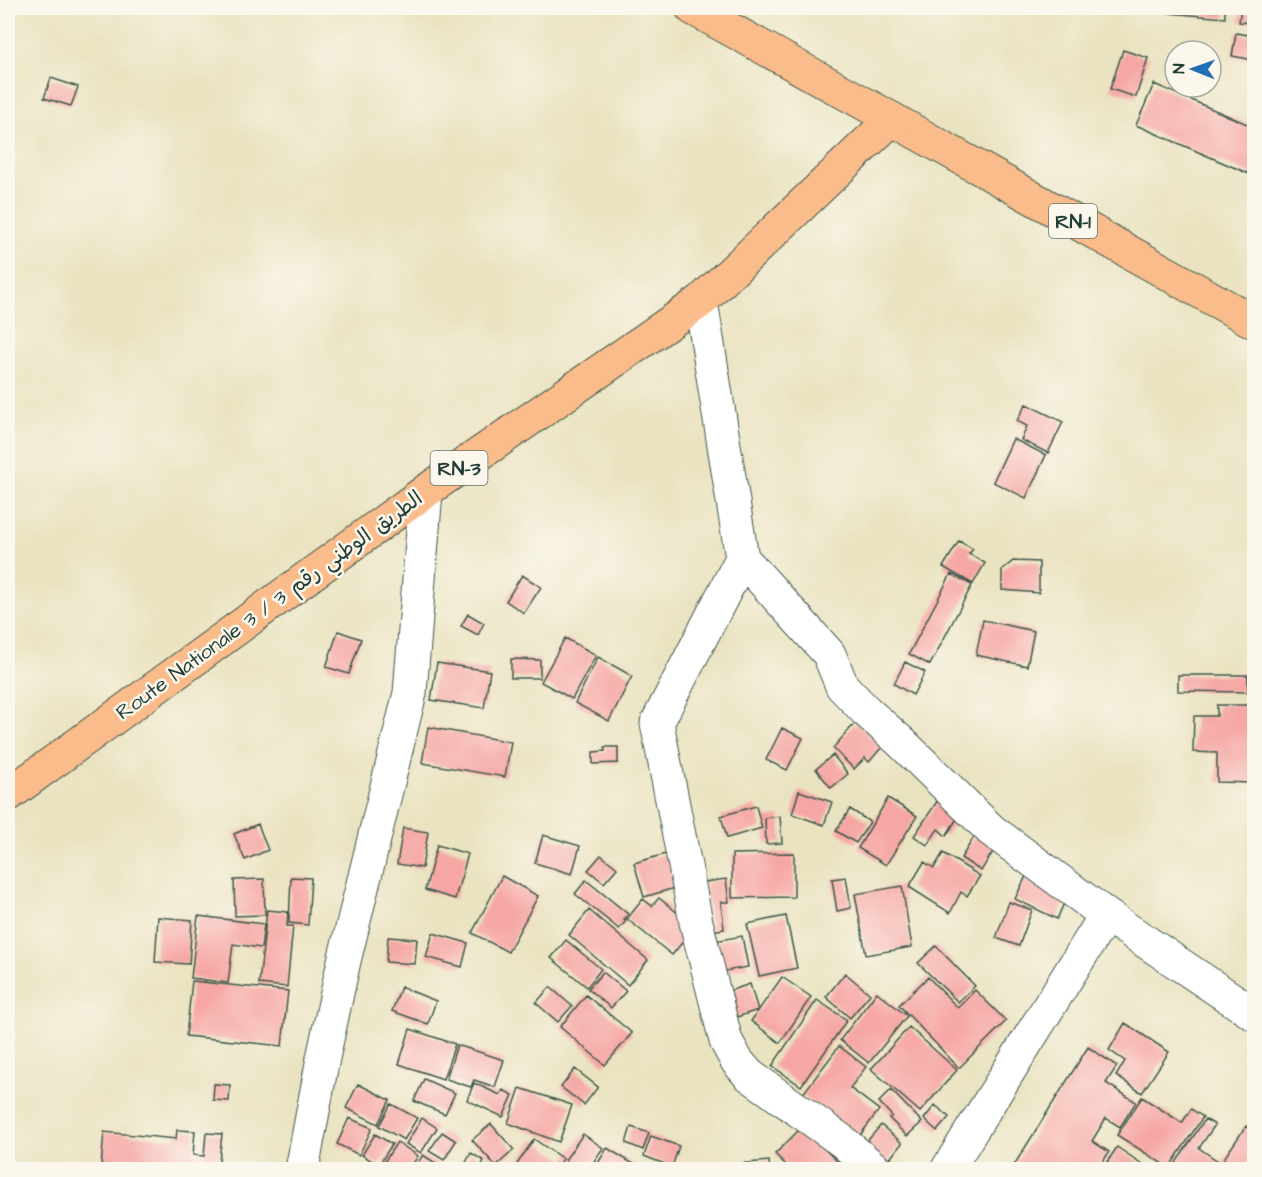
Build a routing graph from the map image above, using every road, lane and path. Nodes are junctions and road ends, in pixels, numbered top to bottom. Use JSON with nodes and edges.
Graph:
{"nodes":[{"id":1,"x":692,"y":8,"type":"edge"},
{"id":2,"x":892,"y":119,"type":"junction"},
{"id":3,"x":701,"y":301,"type":"junction"},
{"id":4,"x":1254,"y":322,"type":"edge"},
{"id":5,"x":426,"y":491,"type":"junction"},
{"id":6,"x":742,"y":558,"type":"junction"},
{"id":7,"x":8,"y":795,"type":"edge"},
{"id":8,"x":1106,"y":915,"type":"junction"},
{"id":9,"x":1254,"y":1014,"type":"edge"},
{"id":10,"x":302,"y":1170,"type":"edge"},
{"id":11,"x":876,"y":1170,"type":"edge"},
{"id":12,"x":946,"y":1170,"type":"edge"}],
"edges":[{"from":1,"to":2,"type":"main road","number":"RN-1"},
{"from":2,"to":3,"type":"main road","name":"Route Nationale 3 / الطريق الوطني رقم 3","number":"RN-3"},
{"from":2,"to":4,"type":"main road","number":"RN-1"},
{"from":3,"to":5,"type":"main road","name":"Route Nationale 3 / الطريق الوطني رقم 3","number":"RN-3"},
{"from":3,"to":6,"type":"street"},
{"from":5,"to":7,"type":"main road","name":"Route Nationale 3 / الطريق الوطني رقم 3","number":"RN-3"},
{"from":5,"to":10,"type":"street"},
{"from":6,"to":8,"type":"street"},
{"from":6,"to":11,"type":"street"},
{"from":8,"to":9,"type":"street"},
{"from":8,"to":12,"type":"street"}]}
